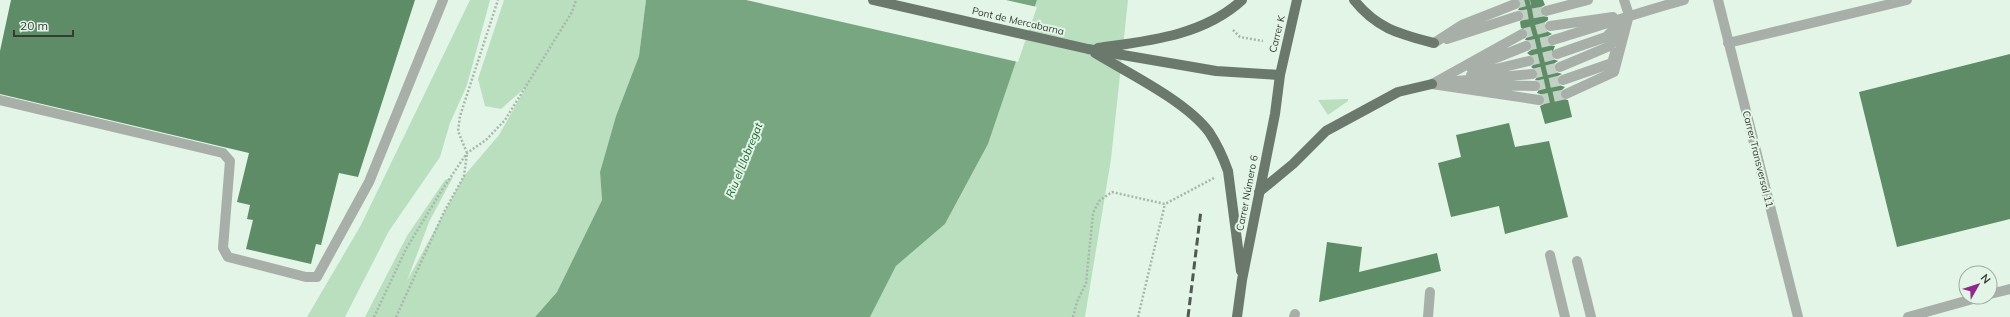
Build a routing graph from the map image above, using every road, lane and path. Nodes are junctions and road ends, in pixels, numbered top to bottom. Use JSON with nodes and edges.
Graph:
{"nodes":[{"id":1,"x":443,"y":0,"type":"edge"},
{"id":2,"x":498,"y":0,"type":"edge"},
{"id":3,"x":576,"y":0,"type":"edge"},
{"id":4,"x":873,"y":0,"type":"edge"},
{"id":5,"x":1242,"y":0,"type":"edge"},
{"id":6,"x":1298,"y":0,"type":"edge"},
{"id":7,"x":1354,"y":0,"type":"edge"},
{"id":8,"x":1588,"y":0,"type":"edge"},
{"id":9,"x":1624,"y":0,"type":"edge"},
{"id":10,"x":1684,"y":0,"type":"edge"},
{"id":11,"x":1718,"y":0,"type":"edge"},
{"id":12,"x":1906,"y":0,"type":"edge"},
{"id":13,"x":1515,"y":4,"type":"tunnel mouth"},
{"id":14,"x":1546,"y":11,"type":"tunnel mouth"},
{"id":15,"x":1629,"y":15,"type":"junction"},
{"id":16,"x":1518,"y":16,"type":"tunnel mouth"},
{"id":17,"x":1550,"y":26,"type":"tunnel mouth"},
{"id":18,"x":1233,"y":30,"type":"dead end"},
{"id":19,"x":1522,"y":34,"type":"tunnel mouth"},
{"id":20,"x":1553,"y":40,"type":"tunnel mouth"},
{"id":21,"x":1263,"y":41,"type":"dead end"},
{"id":22,"x":1434,"y":43,"type":"junction"},
{"id":23,"x":1728,"y":43,"type":"junction"},
{"id":24,"x":1526,"y":46,"type":"tunnel mouth"},
{"id":25,"x":1088,"y":49,"type":"junction"},
{"id":26,"x":1557,"y":54,"type":"tunnel mouth"},
{"id":27,"x":1529,"y":61,"type":"tunnel mouth"},
{"id":28,"x":1560,"y":67,"type":"tunnel mouth"},
{"id":29,"x":1280,"y":74,"type":"junction"},
{"id":30,"x":1532,"y":74,"type":"tunnel mouth"},
{"id":31,"x":1563,"y":80,"type":"tunnel mouth"},
{"id":32,"x":1432,"y":84,"type":"junction"},
{"id":33,"x":1536,"y":86,"type":"tunnel mouth"},
{"id":34,"x":1566,"y":94,"type":"tunnel mouth"},
{"id":35,"x":0,"y":100,"type":"edge"},
{"id":36,"x":1539,"y":100,"type":"tunnel mouth"},
{"id":37,"x":467,"y":153,"type":"junction"},
{"id":38,"x":1228,"y":171,"type":"junction"},
{"id":39,"x":1259,"y":192,"type":"junction"},
{"id":40,"x":1165,"y":204,"type":"junction"},
{"id":41,"x":1550,"y":256,"type":"dead end"},
{"id":42,"x":1577,"y":261,"type":"dead end"},
{"id":43,"x":1242,"y":280,"type":"junction"},
{"id":44,"x":2010,"y":289,"type":"edge"},
{"id":45,"x":1430,"y":292,"type":"dead end"},
{"id":46,"x":1998,"y":292,"type":"edge"},
{"id":47,"x":1958,"y":303,"type":"edge"},
{"id":48,"x":1796,"y":316,"type":"edge"},
{"id":49,"x":374,"y":317,"type":"edge"},
{"id":50,"x":396,"y":317,"type":"edge"},
{"id":51,"x":1073,"y":317,"type":"edge"},
{"id":52,"x":1138,"y":317,"type":"edge"},
{"id":53,"x":1237,"y":317,"type":"edge"},
{"id":54,"x":1428,"y":317,"type":"edge"},
{"id":55,"x":1565,"y":317,"type":"edge"},
{"id":56,"x":1591,"y":317,"type":"edge"},
{"id":57,"x":1908,"y":317,"type":"edge"}],
"edges":[{"from":1,"to":35,"type":"lane"},
{"from":2,"to":37,"type":"path"},
{"from":3,"to":37,"type":"path"},
{"from":4,"to":25,"type":"main road","name":"Pont de Mercabarna"},
{"from":5,"to":25,"type":"main road"},
{"from":6,"to":29,"type":"main road","name":"Carrer K"},
{"from":7,"to":22,"type":"main road"},
{"from":8,"to":14,"type":"lane"},
{"from":9,"to":15,"type":"lane"},
{"from":10,"to":15,"type":"lane"},
{"from":11,"to":23,"type":"lane","name":"Carrer Transversal 11"},
{"from":12,"to":23,"type":"lane"},
{"from":13,"to":22,"type":"lane"},
{"from":15,"to":17,"type":"lane"},
{"from":15,"to":20,"type":"lane"},
{"from":15,"to":26,"type":"lane"},
{"from":15,"to":28,"type":"lane"},
{"from":15,"to":31,"type":"lane"},
{"from":15,"to":34,"type":"lane"},
{"from":16,"to":22,"type":"lane"},
{"from":18,"to":21,"type":"path","name":"Carrer K"},
{"from":19,"to":32,"type":"lane"},
{"from":23,"to":48,"type":"lane","name":"Carrer Transversal 11"},
{"from":24,"to":32,"type":"lane"},
{"from":25,"to":29,"type":"main road"},
{"from":25,"to":38,"type":"main road"},
{"from":27,"to":32,"type":"lane"},
{"from":29,"to":39,"type":"main road","name":"Carrer Número 6"},
{"from":30,"to":32,"type":"lane"},
{"from":32,"to":33,"type":"lane"},
{"from":32,"to":36,"type":"lane"},
{"from":32,"to":39,"type":"main road"},
{"from":37,"to":49,"type":"path"},
{"from":37,"to":50,"type":"path"},
{"from":38,"to":40,"type":"path"},
{"from":38,"to":43,"type":"main road"},
{"from":39,"to":43,"type":"main road","name":"Carrer Número 6"},
{"from":40,"to":51,"type":"path"},
{"from":40,"to":52,"type":"path"},
{"from":41,"to":55,"type":"lane"},
{"from":42,"to":56,"type":"lane"},
{"from":43,"to":53,"type":"main road","name":"Carrer Número 6"},
{"from":44,"to":46,"type":"lane"},
{"from":45,"to":54,"type":"lane"},
{"from":47,"to":57,"type":"lane"}]}
